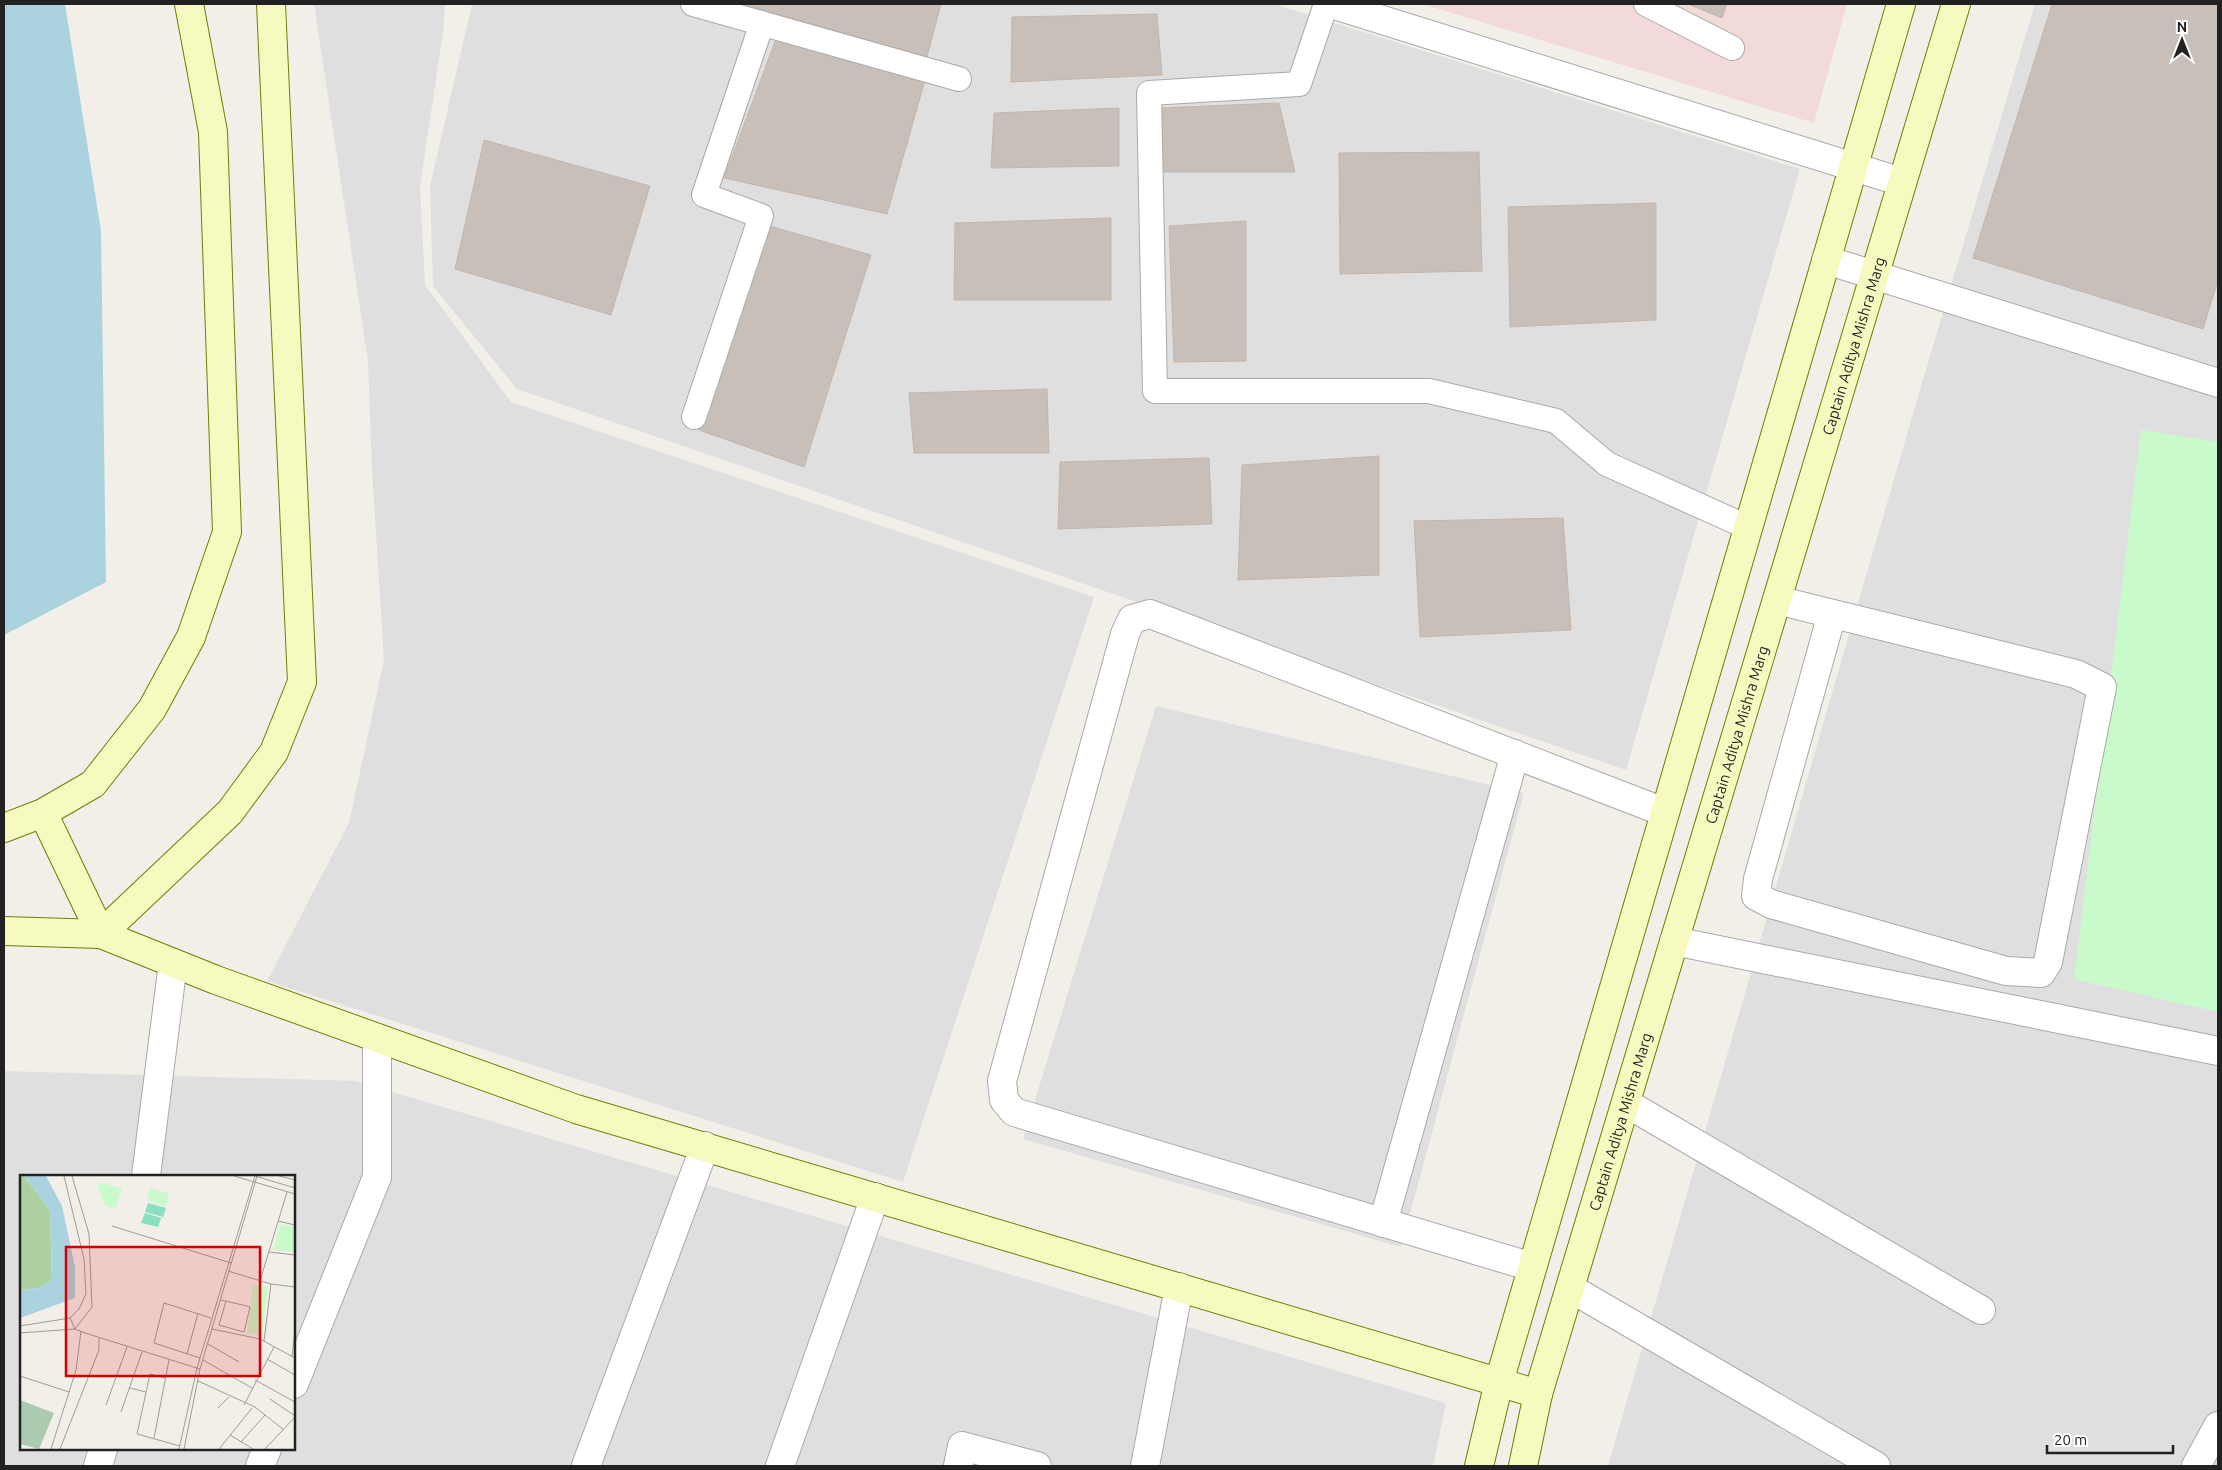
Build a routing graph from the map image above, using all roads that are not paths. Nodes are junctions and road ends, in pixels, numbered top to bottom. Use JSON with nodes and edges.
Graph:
{"nodes":[{"id":1,"x":189,"y":4,"type":"edge"},
{"id":2,"x":271,"y":4,"type":"edge"},
{"id":3,"x":693,"y":4,"type":"edge"},
{"id":4,"x":1326,"y":4,"type":"edge"},
{"id":5,"x":1331,"y":4,"type":"edge"},
{"id":6,"x":1646,"y":4,"type":"edge"},
{"id":7,"x":1901,"y":4,"type":"edge"},
{"id":8,"x":1956,"y":4,"type":"edge"},
{"id":9,"x":762,"y":23,"type":"junction"},
{"id":10,"x":1732,"y":48,"type":"dead end"},
{"id":11,"x":959,"y":79,"type":"dead end"},
{"id":12,"x":1854,"y":166,"type":"junction"},
{"id":13,"x":1902,"y":182,"type":"junction"},
{"id":14,"x":1826,"y":260,"type":"junction"},
{"id":15,"x":1874,"y":275,"type":"junction"},
{"id":16,"x":2218,"y":383,"type":"edge"},
{"id":17,"x":694,"y":417,"type":"dead end"},
{"id":18,"x":1748,"y":527,"type":"junction"},
{"id":19,"x":1777,"y":600,"type":"junction"},
{"id":20,"x":1832,"y":614,"type":"junction"},
{"id":21,"x":1515,"y":754,"type":"junction"},
{"id":22,"x":1664,"y":812,"type":"junction"},
{"id":23,"x":43,"y":813,"type":"junction"},
{"id":24,"x":4,"y":828,"type":"edge"},
{"id":25,"x":4,"y":931,"type":"edge"},
{"id":26,"x":101,"y":934,"type":"junction"},
{"id":27,"x":1674,"y":941,"type":"junction"},
{"id":28,"x":173,"y":963,"type":"junction"},
{"id":29,"x":378,"y":1038,"type":"junction"},
{"id":30,"x":2218,"y":1052,"type":"edge"},
{"id":31,"x":1626,"y":1103,"type":"junction"},
{"id":32,"x":705,"y":1146,"type":"junction"},
{"id":33,"x":146,"y":1175,"type":"edge"},
{"id":34,"x":875,"y":1197,"type":"junction"},
{"id":35,"x":1383,"y":1223,"type":"junction"},
{"id":36,"x":1532,"y":1268,"type":"junction"},
{"id":37,"x":1179,"y":1287,"type":"junction"},
{"id":38,"x":1570,"y":1288,"type":"junction"},
{"id":39,"x":1981,"y":1310,"type":"dead end"},
{"id":40,"x":295,"y":1382,"type":"edge"},
{"id":41,"x":1499,"y":1382,"type":"junction"},
{"id":42,"x":1538,"y":1394,"type":"junction"},
{"id":43,"x":2218,"y":1426,"type":"edge"},
{"id":44,"x":103,"y":1450,"type":"edge"},
{"id":45,"x":268,"y":1450,"type":"edge"},
{"id":46,"x":98,"y":1466,"type":"edge"},
{"id":47,"x":260,"y":1466,"type":"edge"},
{"id":48,"x":586,"y":1466,"type":"edge"},
{"id":49,"x":780,"y":1466,"type":"edge"},
{"id":50,"x":958,"y":1466,"type":"edge"},
{"id":51,"x":1037,"y":1466,"type":"edge"},
{"id":52,"x":1145,"y":1466,"type":"edge"},
{"id":53,"x":1479,"y":1466,"type":"edge"},
{"id":54,"x":1523,"y":1466,"type":"edge"},
{"id":55,"x":1876,"y":1466,"type":"edge"},
{"id":56,"x":2196,"y":1466,"type":"edge"}],
"edges":[{"from":1,"to":23,"type":"street"},
{"from":2,"to":26,"type":"street"},
{"from":3,"to":9,"type":"lane"},
{"from":4,"to":18,"type":"lane"},
{"from":5,"to":12,"type":"street"},
{"from":6,"to":10,"type":"lane"},
{"from":7,"to":12,"type":"street"},
{"from":8,"to":13,"type":"street","name":"Captain Aditya Mishra Marg"},
{"from":9,"to":11,"type":"lane"},
{"from":9,"to":17,"type":"lane"},
{"from":12,"to":13,"type":"street"},
{"from":12,"to":14,"type":"street"},
{"from":13,"to":15,"type":"street","name":"Captain Aditya Mishra Marg"},
{"from":14,"to":15,"type":"street"},
{"from":14,"to":18,"type":"street"},
{"from":15,"to":16,"type":"street"},
{"from":15,"to":19,"type":"street","name":"Captain Aditya Mishra Marg"},
{"from":18,"to":22,"type":"street"},
{"from":19,"to":20,"type":"street"},
{"from":19,"to":27,"type":"street","name":"Captain Aditya Mishra Marg"},
{"from":20,"to":20,"type":"street"},
{"from":21,"to":22,"type":"street"},
{"from":21,"to":35,"type":"street"},
{"from":21,"to":35,"type":"street"},
{"from":22,"to":36,"type":"street"},
{"from":23,"to":24,"type":"street"},
{"from":23,"to":26,"type":"street"},
{"from":25,"to":26,"type":"street"},
{"from":26,"to":28,"type":"street"},
{"from":27,"to":30,"type":"street"},
{"from":27,"to":31,"type":"street","name":"Captain Aditya Mishra Marg"},
{"from":28,"to":29,"type":"street"},
{"from":28,"to":33,"type":"street"},
{"from":29,"to":32,"type":"street"},
{"from":29,"to":40,"type":"street"},
{"from":31,"to":38,"type":"street","name":"Captain Aditya Mishra Marg"},
{"from":31,"to":39,"type":"street"},
{"from":32,"to":34,"type":"street"},
{"from":32,"to":48,"type":"street"},
{"from":34,"to":37,"type":"street"},
{"from":34,"to":49,"type":"street"},
{"from":35,"to":36,"type":"street"},
{"from":36,"to":41,"type":"street"},
{"from":37,"to":41,"type":"street"},
{"from":37,"to":52,"type":"street"},
{"from":38,"to":42,"type":"street","name":"Captain Aditya Mishra Marg"},
{"from":38,"to":55,"type":"street"},
{"from":41,"to":42,"type":"street"},
{"from":41,"to":53,"type":"street"},
{"from":42,"to":54,"type":"street","name":"Captain Aditya Mishra Marg"},
{"from":43,"to":56,"type":"street"},
{"from":44,"to":46,"type":"street"},
{"from":45,"to":47,"type":"street"},
{"from":50,"to":51,"type":"street"}]}
